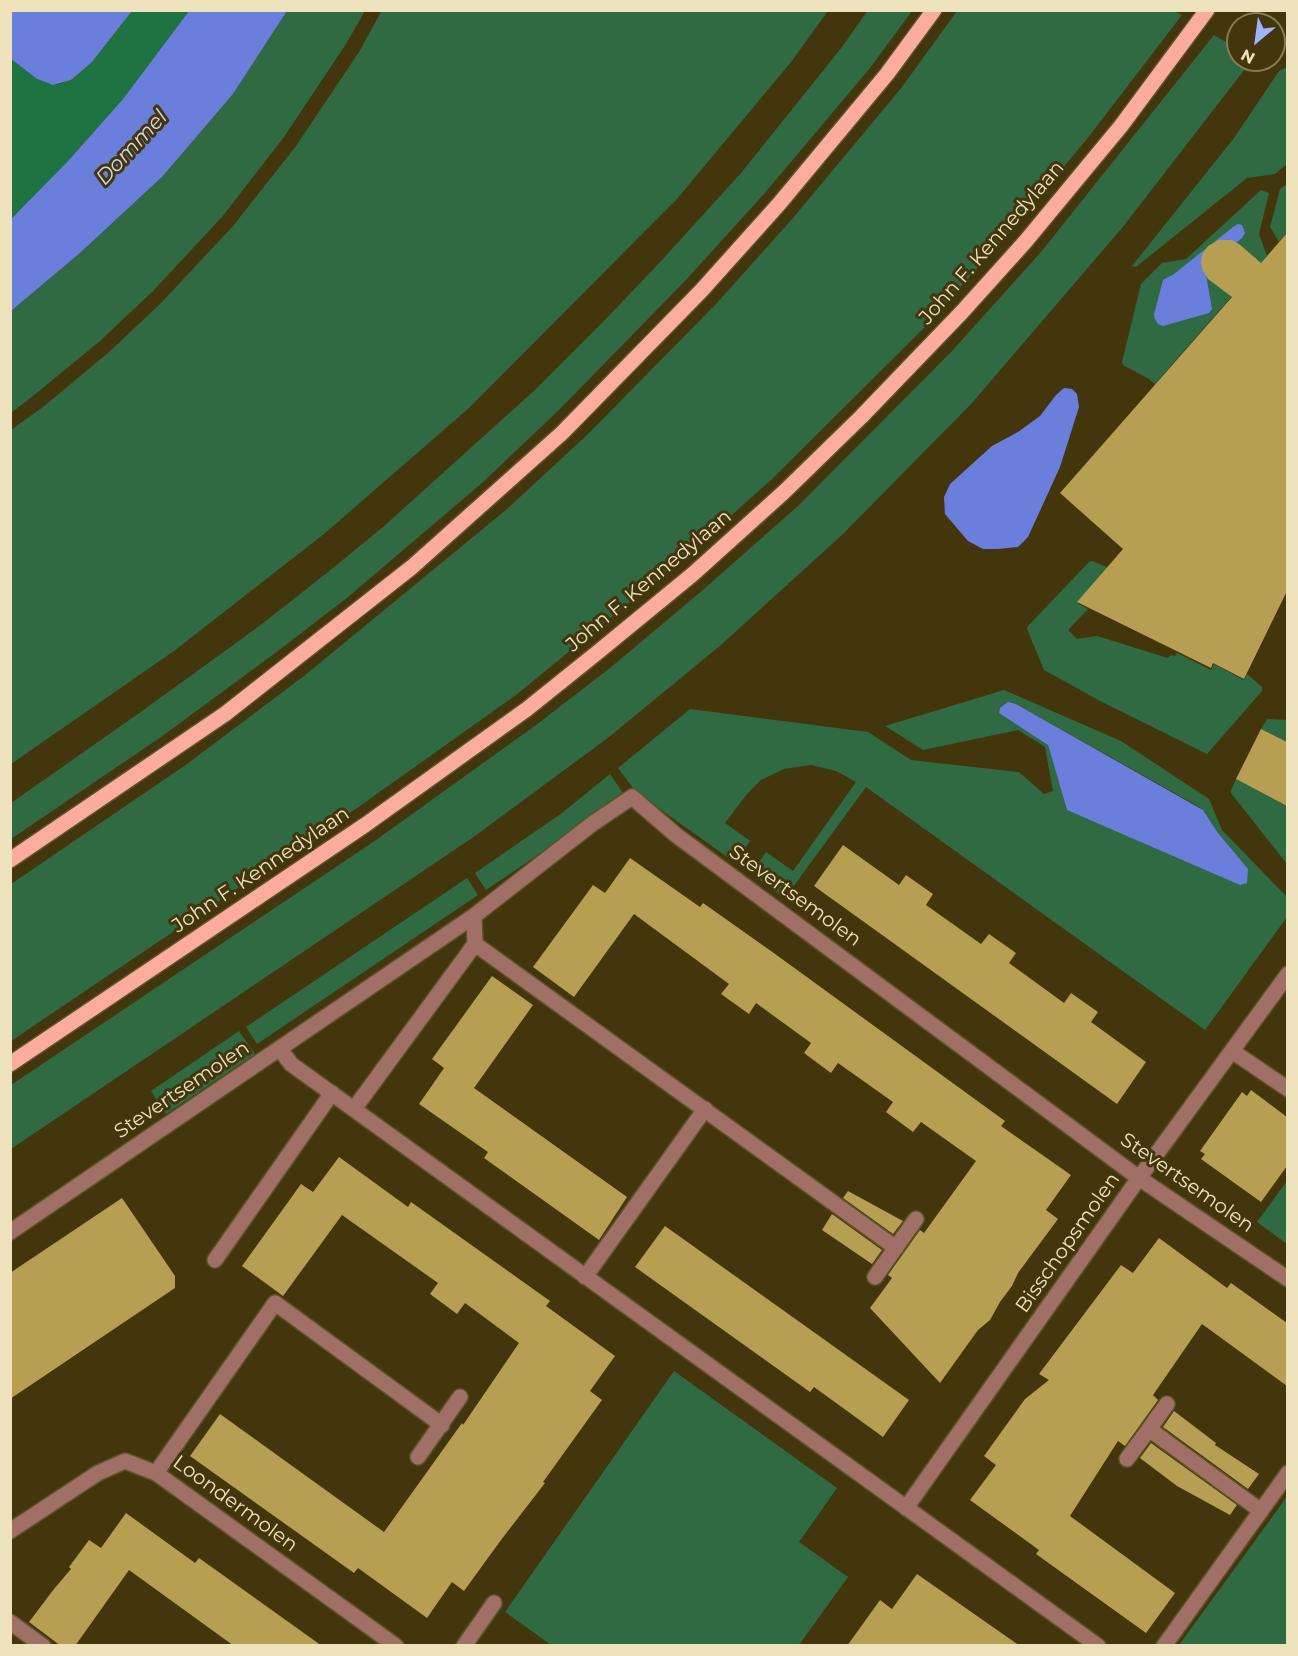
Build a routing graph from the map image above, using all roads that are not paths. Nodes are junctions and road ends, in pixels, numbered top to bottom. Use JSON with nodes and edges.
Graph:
{"nodes":[{"id":1,"x":934,"y":10,"type":"edge"},
{"id":2,"x":1207,"y":10,"type":"edge"},
{"id":3,"x":10,"y":860,"type":"edge"},
{"id":4,"x":474,"y":916,"type":"junction"},
{"id":5,"x":475,"y":944,"type":"junction"},
{"id":6,"x":1287,"y":974,"type":"edge"},
{"id":7,"x":280,"y":1049,"type":"junction"},
{"id":8,"x":1232,"y":1051,"type":"junction"},
{"id":9,"x":10,"y":1064,"type":"edge"},
{"id":10,"x":1287,"y":1089,"type":"edge"},
{"id":11,"x":332,"y":1093,"type":"junction"},
{"id":12,"x":354,"y":1109,"type":"junction"},
{"id":13,"x":705,"y":1109,"type":"junction"},
{"id":14,"x":1139,"y":1178,"type":"junction"},
{"id":15,"x":916,"y":1219,"type":"dead end"},
{"id":16,"x":10,"y":1232,"type":"edge"},
{"id":17,"x":896,"y":1248,"type":"junction"},
{"id":18,"x":215,"y":1260,"type":"dead end"},
{"id":19,"x":585,"y":1277,"type":"junction"},
{"id":20,"x":875,"y":1277,"type":"dead end"},
{"id":21,"x":1287,"y":1278,"type":"edge"},
{"id":22,"x":460,"y":1397,"type":"dead end"},
{"id":23,"x":1167,"y":1404,"type":"dead end"},
{"id":24,"x":442,"y":1425,"type":"junction"},
{"id":25,"x":1149,"y":1429,"type":"junction"},
{"id":26,"x":418,"y":1457,"type":"dead end"},
{"id":27,"x":1127,"y":1459,"type":"dead end"},
{"id":28,"x":156,"y":1473,"type":"junction"},
{"id":29,"x":1287,"y":1473,"type":"edge"},
{"id":30,"x":906,"y":1508,"type":"junction"},
{"id":31,"x":1261,"y":1511,"type":"junction"},
{"id":32,"x":10,"y":1530,"type":"edge"},
{"id":33,"x":494,"y":1603,"type":"dead end"},
{"id":34,"x":10,"y":1622,"type":"edge"},
{"id":35,"x":43,"y":1646,"type":"edge"},
{"id":36,"x":396,"y":1646,"type":"edge"},
{"id":37,"x":464,"y":1646,"type":"edge"},
{"id":38,"x":1098,"y":1646,"type":"edge"},
{"id":39,"x":1164,"y":1646,"type":"edge"}],
"edges":[{"from":1,"to":3,"type":"main road"},
{"from":2,"to":9,"type":"main road","name":"John F. Kennedylaan"},
{"from":4,"to":5,"type":"street"},
{"from":4,"to":7,"type":"street","name":"Stevertsemolen"},
{"from":4,"to":14,"type":"street","name":"Stevertsemolen"},
{"from":5,"to":12,"type":"street"},
{"from":5,"to":13,"type":"street"},
{"from":6,"to":8,"type":"street","name":"Bisschopsmolen"},
{"from":7,"to":11,"type":"street","name":"Stevertsemolen"},
{"from":7,"to":16,"type":"street","name":"Stevertsemolen"},
{"from":8,"to":10,"type":"street"},
{"from":8,"to":14,"type":"street","name":"Bisschopsmolen"},
{"from":11,"to":12,"type":"street","name":"Stevertsemolen"},
{"from":11,"to":18,"type":"street"},
{"from":12,"to":19,"type":"street","name":"Stevertsemolen"},
{"from":13,"to":17,"type":"street"},
{"from":13,"to":19,"type":"street"},
{"from":14,"to":21,"type":"street","name":"Stevertsemolen"},
{"from":14,"to":30,"type":"street","name":"Bisschopsmolen"},
{"from":15,"to":17,"type":"street"},
{"from":17,"to":20,"type":"street"},
{"from":19,"to":30,"type":"street","name":"Stevertsemolen"},
{"from":22,"to":24,"type":"street"},
{"from":23,"to":25,"type":"street"},
{"from":24,"to":26,"type":"street"},
{"from":24,"to":28,"type":"street"},
{"from":25,"to":27,"type":"street"},
{"from":25,"to":31,"type":"street"},
{"from":28,"to":32,"type":"street","name":"Loondermolen"},
{"from":28,"to":36,"type":"street","name":"Loondermolen"},
{"from":29,"to":31,"type":"street"},
{"from":30,"to":38,"type":"street","name":"Stevertsemolen"},
{"from":31,"to":39,"type":"street"},
{"from":33,"to":37,"type":"street"},
{"from":34,"to":35,"type":"street"}]}
